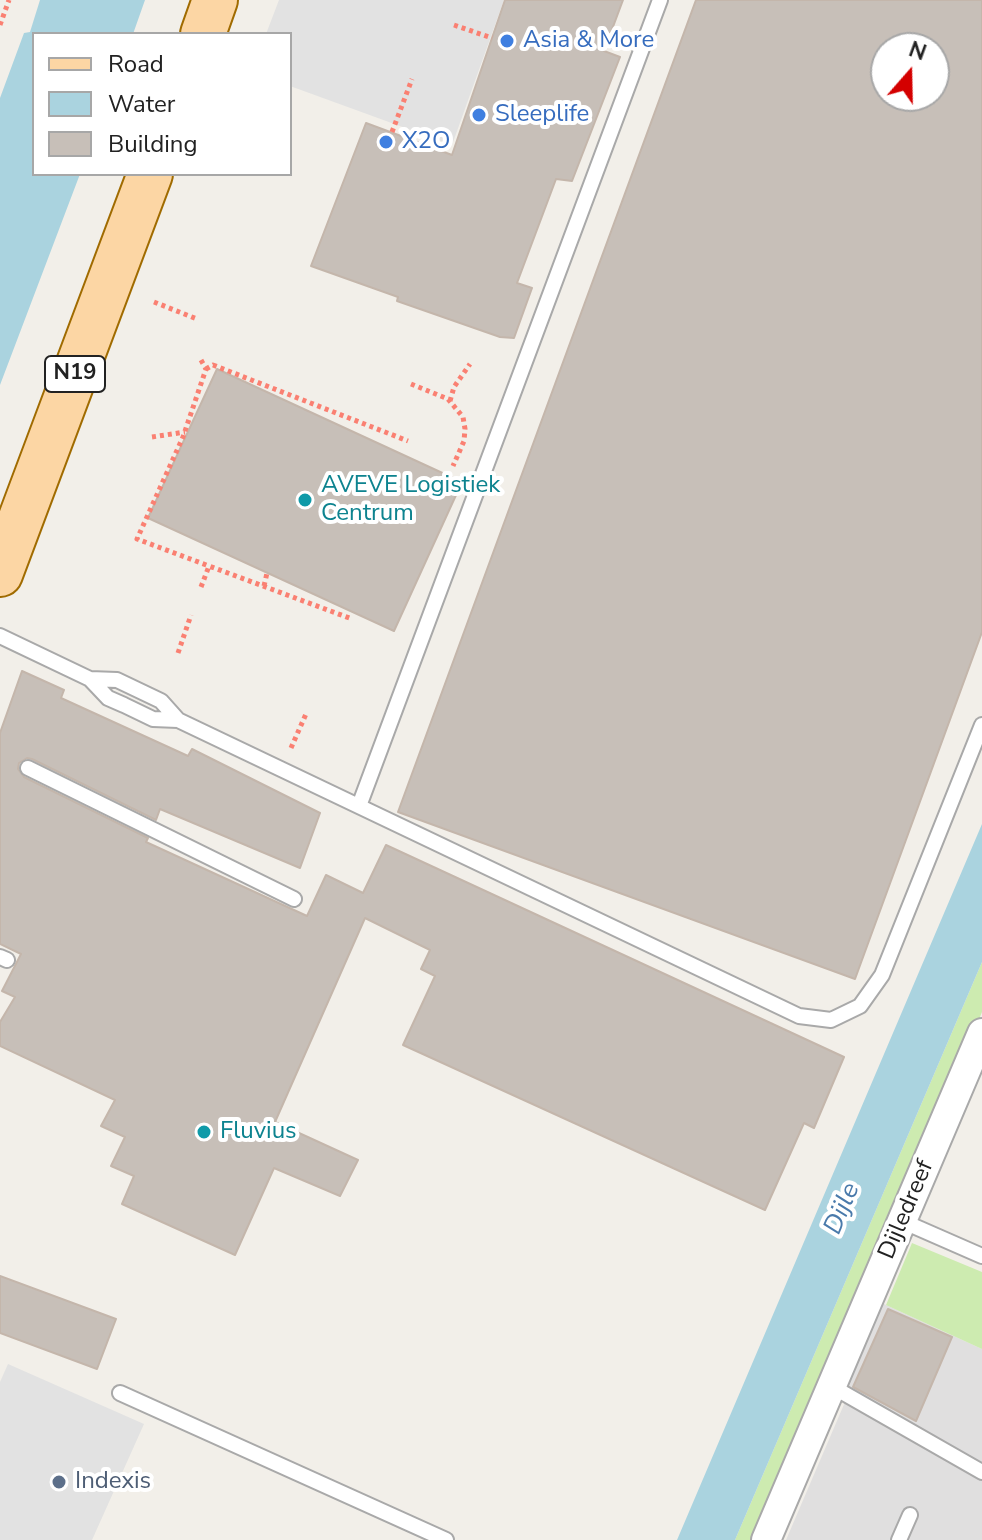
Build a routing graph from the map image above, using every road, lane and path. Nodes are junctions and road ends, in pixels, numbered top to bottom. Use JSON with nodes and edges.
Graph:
{"nodes":[{"id":1,"x":9,"y":0,"type":"edge"},
{"id":2,"x":215,"y":0,"type":"edge"},
{"id":3,"x":660,"y":0,"type":"edge"},
{"id":4,"x":0,"y":25,"type":"edge"},
{"id":5,"x":454,"y":25,"type":"dead end"},
{"id":6,"x":204,"y":32,"type":"edge"},
{"id":7,"x":492,"y":38,"type":"dead end"},
{"id":8,"x":412,"y":79,"type":"dead end"},
{"id":9,"x":392,"y":132,"type":"dead end"},
{"id":10,"x":149,"y":176,"type":"edge"},
{"id":11,"x":154,"y":302,"type":"dead end"},
{"id":12,"x":197,"y":319,"type":"dead end"},
{"id":13,"x":201,"y":360,"type":"dead end"},
{"id":14,"x":470,"y":364,"type":"dead end"},
{"id":15,"x":206,"y":369,"type":"junction"},
{"id":16,"x":411,"y":384,"type":"dead end"},
{"id":17,"x":450,"y":401,"type":"junction"},
{"id":18,"x":185,"y":432,"type":"junction"},
{"id":19,"x":152,"y":437,"type":"dead end"},
{"id":20,"x":408,"y":441,"type":"dead end"},
{"id":21,"x":453,"y":466,"type":"dead end"},
{"id":22,"x":209,"y":566,"type":"junction"},
{"id":23,"x":267,"y":573,"type":"dead end"},
{"id":24,"x":0,"y":574,"type":"edge"},
{"id":25,"x":264,"y":586,"type":"junction"},
{"id":26,"x":201,"y":587,"type":"dead end"},
{"id":27,"x":191,"y":615,"type":"dead end"},
{"id":28,"x":352,"y":619,"type":"dead end"},
{"id":29,"x":0,"y":636,"type":"edge"},
{"id":30,"x":178,"y":653,"type":"dead end"},
{"id":31,"x":306,"y":714,"type":"dead end"},
{"id":32,"x":982,"y":725,"type":"edge"},
{"id":33,"x":291,"y":748,"type":"dead end"},
{"id":34,"x":28,"y":768,"type":"dead end"},
{"id":35,"x":359,"y":806,"type":"junction"},
{"id":36,"x":294,"y":899,"type":"dead end"},
{"id":37,"x":982,"y":1033,"type":"edge"},
{"id":38,"x":902,"y":1221,"type":"junction"},
{"id":39,"x":982,"y":1256,"type":"edge"},
{"id":40,"x":833,"y":1387,"type":"junction"},
{"id":41,"x":120,"y":1393,"type":"dead end"},
{"id":42,"x":982,"y":1472,"type":"edge"},
{"id":43,"x":910,"y":1515,"type":"dead end"},
{"id":44,"x":446,"y":1540,"type":"edge"},
{"id":45,"x":766,"y":1540,"type":"edge"},
{"id":46,"x":899,"y":1540,"type":"edge"}],
"edges":[{"from":1,"to":4,"type":"path"},
{"from":2,"to":6,"type":"main road"},
{"from":3,"to":35,"type":"lane"},
{"from":5,"to":7,"type":"path"},
{"from":8,"to":9,"type":"path"},
{"from":10,"to":24,"type":"main road","number":"N19"},
{"from":11,"to":12,"type":"path"},
{"from":13,"to":15,"type":"path"},
{"from":14,"to":17,"type":"path"},
{"from":15,"to":18,"type":"path"},
{"from":15,"to":20,"type":"path"},
{"from":16,"to":17,"type":"path"},
{"from":17,"to":21,"type":"path"},
{"from":18,"to":19,"type":"path"},
{"from":18,"to":22,"type":"path"},
{"from":22,"to":25,"type":"path"},
{"from":22,"to":26,"type":"path"},
{"from":23,"to":25,"type":"path"},
{"from":25,"to":28,"type":"path"},
{"from":27,"to":30,"type":"path"},
{"from":29,"to":35,"type":"lane"},
{"from":31,"to":33,"type":"path"},
{"from":32,"to":35,"type":"lane"},
{"from":34,"to":36,"type":"lane"},
{"from":37,"to":38,"type":"street","name":"Dijledreef"},
{"from":38,"to":39,"type":"lane"},
{"from":38,"to":40,"type":"street","name":"Dijledreef"},
{"from":40,"to":42,"type":"lane"},
{"from":40,"to":45,"type":"street","name":"Dijledreef"},
{"from":41,"to":44,"type":"lane"},
{"from":43,"to":46,"type":"lane"}]}
